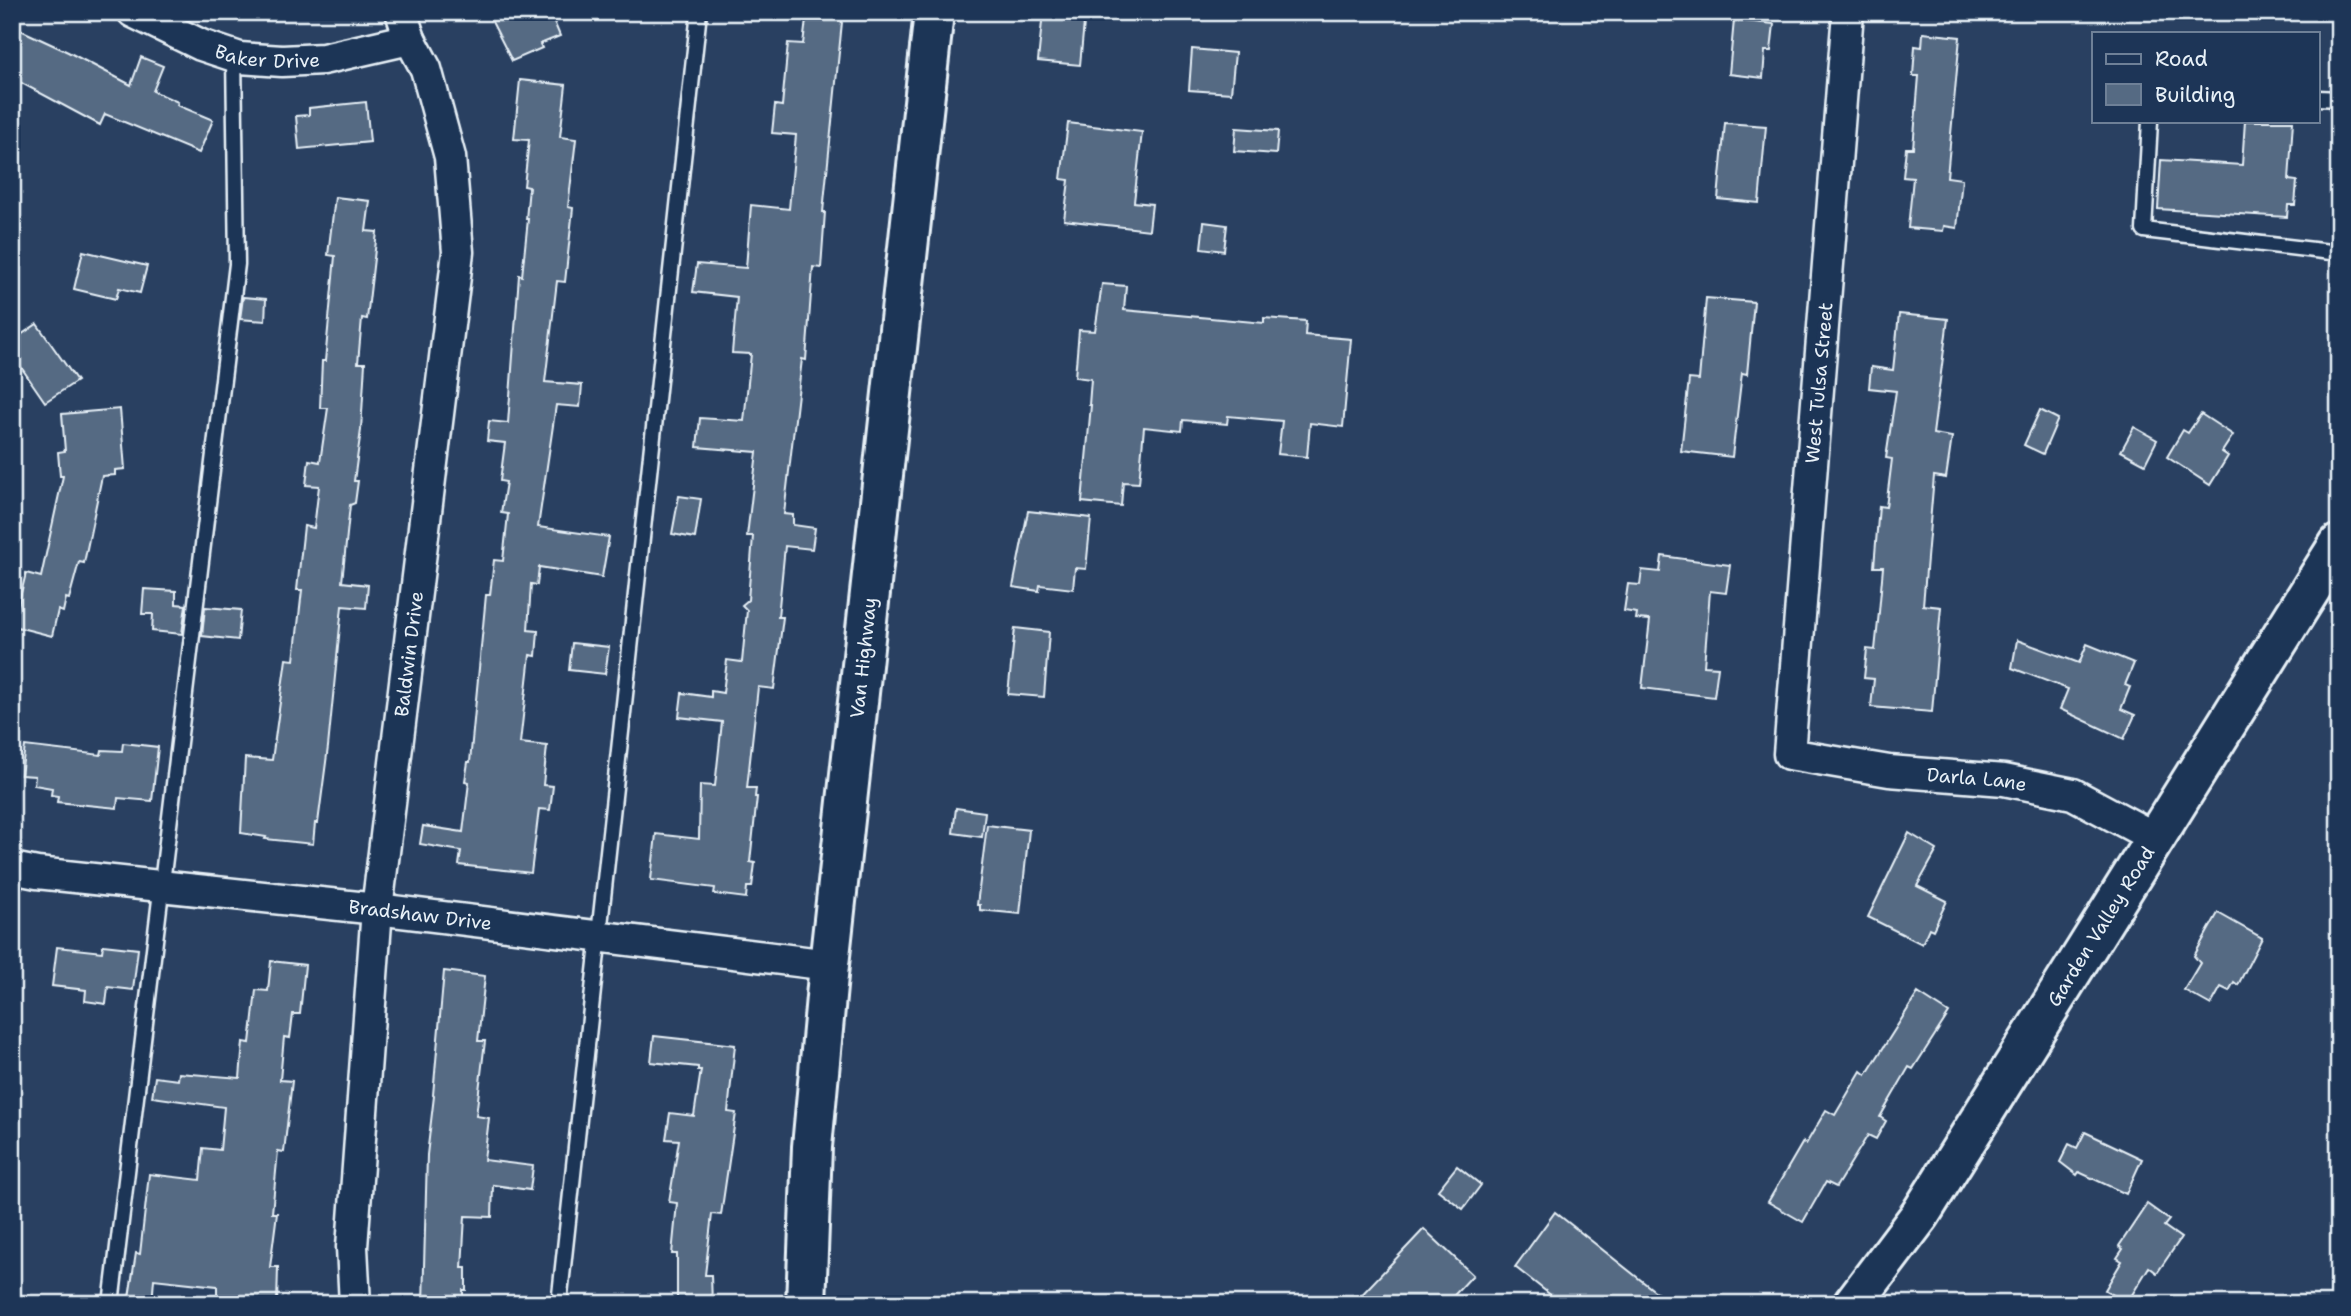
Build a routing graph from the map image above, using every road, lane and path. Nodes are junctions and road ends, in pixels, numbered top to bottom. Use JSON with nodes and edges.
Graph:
{"nodes":[{"id":1,"x":133,"y":12,"type":"edge"},
{"id":2,"x":699,"y":12,"type":"edge"},
{"id":3,"x":934,"y":12,"type":"edge"},
{"id":4,"x":1848,"y":12,"type":"edge"},
{"id":5,"x":405,"y":26,"type":"edge"},
{"id":6,"x":234,"y":55,"type":"junction"},
{"id":7,"x":2320,"y":99,"type":"edge"},
{"id":8,"x":2339,"y":99,"type":"edge"},
{"id":9,"x":2150,"y":122,"type":"edge"},
{"id":10,"x":2339,"y":253,"type":"edge"},
{"id":11,"x":2339,"y":544,"type":"edge"},
{"id":12,"x":1790,"y":754,"type":"joint"},
{"id":13,"x":2155,"y":838,"type":"junction"},
{"id":14,"x":12,"y":868,"type":"edge"},
{"id":15,"x":161,"y":886,"type":"junction"},
{"id":16,"x":377,"y":909,"type":"junction"},
{"id":17,"x":600,"y":937,"type":"junction"},
{"id":18,"x":829,"y":965,"type":"junction"},
{"id":19,"x":111,"y":1304,"type":"edge"},
{"id":20,"x":355,"y":1304,"type":"edge"},
{"id":21,"x":559,"y":1304,"type":"edge"},
{"id":22,"x":806,"y":1304,"type":"edge"},
{"id":23,"x":1853,"y":1304,"type":"edge"}],
"edges":[{"from":1,"to":6,"type":"street","name":"Baker Drive"},
{"from":2,"to":17,"type":"lane"},
{"from":3,"to":18,"type":"main road","name":"Van Highway"},
{"from":4,"to":12,"type":"street","name":"West Tulsa Street"},
{"from":5,"to":6,"type":"street","name":"Baker Drive"},
{"from":5,"to":16,"type":"street","name":"Baldwin Drive"},
{"from":6,"to":15,"type":"lane"},
{"from":7,"to":8,"type":"lane"},
{"from":9,"to":10,"type":"lane"},
{"from":11,"to":13,"type":"main road","name":"Garden Valley Road"},
{"from":12,"to":13,"type":"street","name":"Darla Lane"},
{"from":13,"to":23,"type":"main road","name":"Garden Valley Road"},
{"from":14,"to":15,"type":"street","name":"Bradshaw Drive"},
{"from":15,"to":16,"type":"street","name":"Bradshaw Drive"},
{"from":15,"to":19,"type":"lane"},
{"from":16,"to":17,"type":"street","name":"Bradshaw Drive"},
{"from":16,"to":20,"type":"street","name":"Baldwin Drive"},
{"from":17,"to":18,"type":"street","name":"Bradshaw Drive"},
{"from":17,"to":21,"type":"lane"},
{"from":18,"to":22,"type":"main road","name":"Van Highway"}]}
